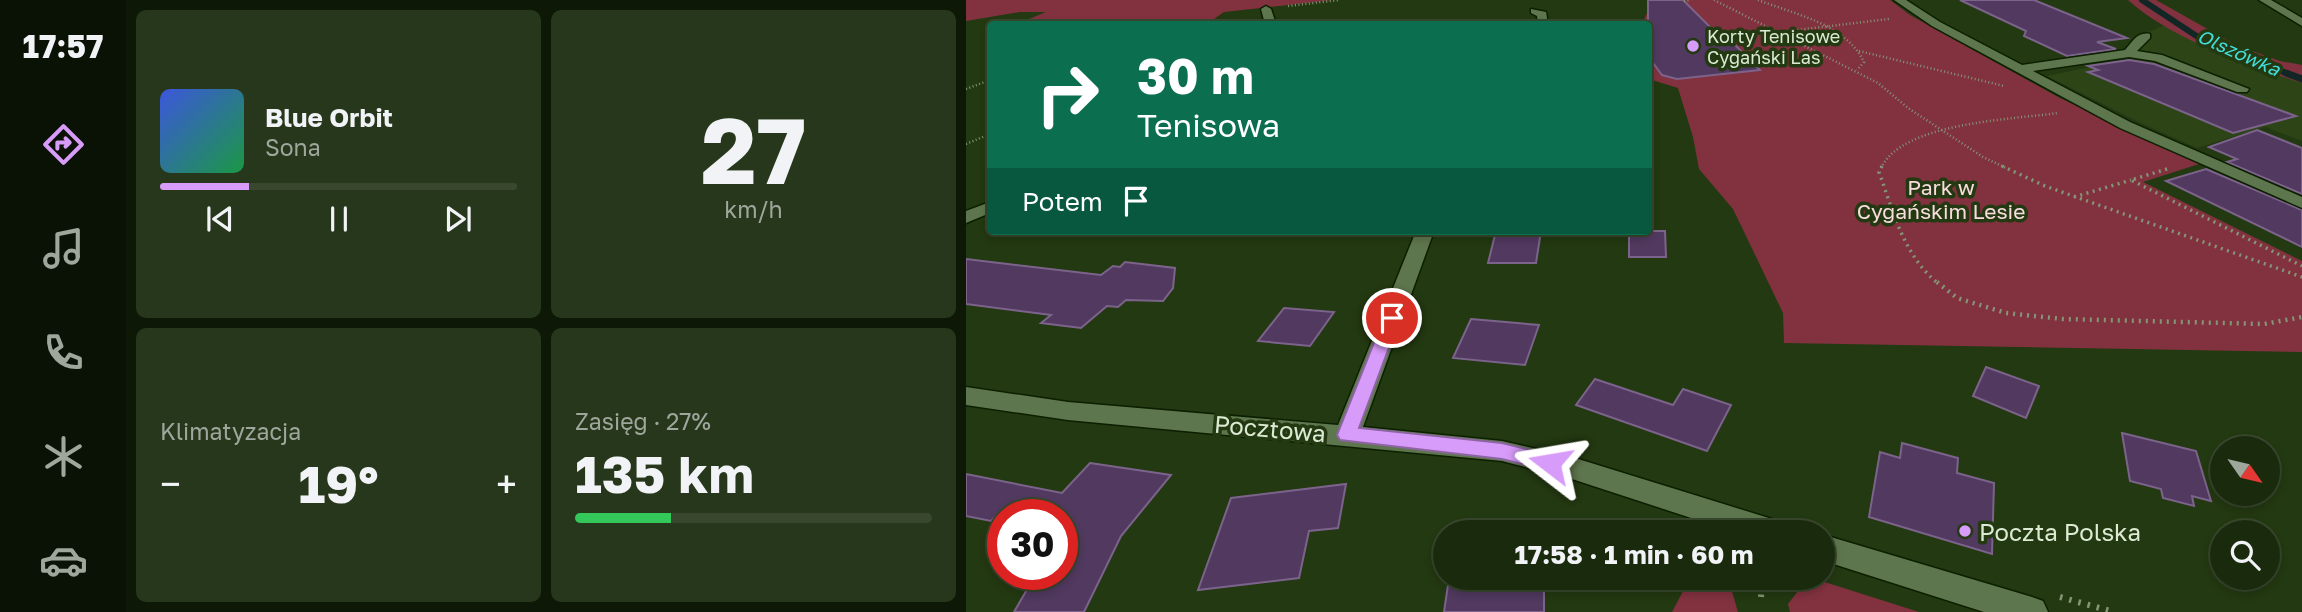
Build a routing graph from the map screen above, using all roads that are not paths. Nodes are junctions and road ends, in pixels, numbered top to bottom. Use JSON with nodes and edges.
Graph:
{"nodes":[{"id":1,"x":1899,"y":0,"type":"edge"},
{"id":2,"x":2264,"y":0,"type":"edge"},
{"id":3,"x":1266,"y":9,"type":"road end"},
{"id":4,"x":1535,"y":11,"type":"dead end"},
{"id":5,"x":1270,"y":21,"type":"edge"},
{"id":6,"x":1543,"y":21,"type":"edge"},
{"id":7,"x":2302,"y":23,"type":"edge"},
{"id":8,"x":2147,"y":36,"type":"dead end"},
{"id":9,"x":2129,"y":54,"type":"junction"},
{"id":10,"x":2020,"y":69,"type":"junction"},
{"id":11,"x":2242,"y":89,"type":"dead end"},
{"id":12,"x":2194,"y":156,"type":"junction"},
{"id":13,"x":2171,"y":163,"type":"dead end"},
{"id":14,"x":2302,"y":203,"type":"edge"},
{"id":15,"x":987,"y":208,"type":"edge"},
{"id":16,"x":966,"y":218,"type":"edge"},
{"id":17,"x":1423,"y":235,"type":"edge"},
{"id":18,"x":966,"y":396,"type":"edge"},
{"id":19,"x":1347,"y":435,"type":"junction"},
{"id":20,"x":1734,"y":520,"type":"edge"},
{"id":21,"x":1835,"y":551,"type":"edge"},
{"id":22,"x":2032,"y":612,"type":"edge"}],
"edges":[{"from":1,"to":10,"type":"street"},
{"from":2,"to":7,"type":"street"},
{"from":3,"to":5,"type":"street"},
{"from":4,"to":6,"type":"street"},
{"from":8,"to":9,"type":"street"},
{"from":9,"to":10,"type":"street"},
{"from":9,"to":11,"type":"street"},
{"from":10,"to":12,"type":"street"},
{"from":12,"to":13,"type":"street"},
{"from":12,"to":14,"type":"street"},
{"from":15,"to":16,"type":"street"},
{"from":17,"to":19,"type":"street"},
{"from":18,"to":19,"type":"street","name":"Pocztowa"},
{"from":19,"to":20,"type":"street","name":"Pocztowa"},
{"from":21,"to":22,"type":"street"}]}
